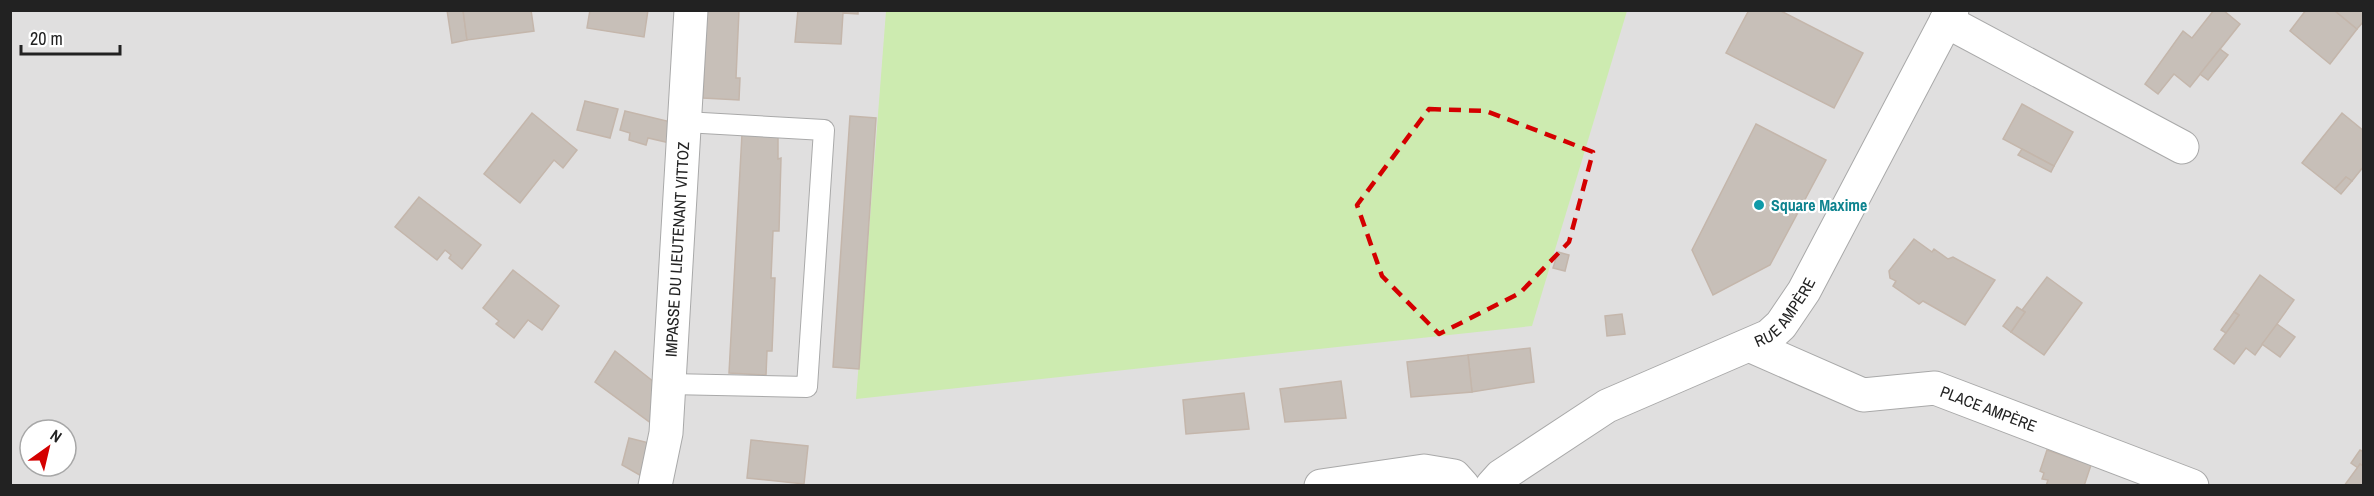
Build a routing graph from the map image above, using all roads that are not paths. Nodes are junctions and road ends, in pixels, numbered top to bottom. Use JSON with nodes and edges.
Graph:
{"nodes":[{"id":1,"x":691,"y":10,"type":"edge"},
{"id":2,"x":1949,"y":16,"type":"edge"},
{"id":3,"x":685,"y":122,"type":"junction"},
{"id":4,"x":2182,"y":147,"type":"dead end"},
{"id":5,"x":1751,"y":346,"type":"junction"},
{"id":6,"x":669,"y":384,"type":"junction"},
{"id":7,"x":655,"y":486,"type":"edge"},
{"id":8,"x":1321,"y":486,"type":"edge"},
{"id":9,"x":1463,"y":486,"type":"edge"},
{"id":10,"x":1492,"y":486,"type":"edge"},
{"id":11,"x":2192,"y":486,"type":"edge"}],
"edges":[{"from":1,"to":3,"type":"street","name":"IMPASSE DU LIEUTENANT VITTOZ"},
{"from":2,"to":4,"type":"street"},
{"from":2,"to":5,"type":"street","name":"RUE AMPÈRE"},
{"from":3,"to":6,"type":"street","name":"IMPASSE DU LIEUTENANT VITTOZ"},
{"from":3,"to":6,"type":"lane"},
{"from":5,"to":10,"type":"street","name":"RUE AMPÈRE"},
{"from":5,"to":11,"type":"street","name":"PLACE AMPÈRE"},
{"from":6,"to":7,"type":"street","name":"IMPASSE DU LIEUTENANT VITTOZ"},
{"from":8,"to":9,"type":"street"}]}
